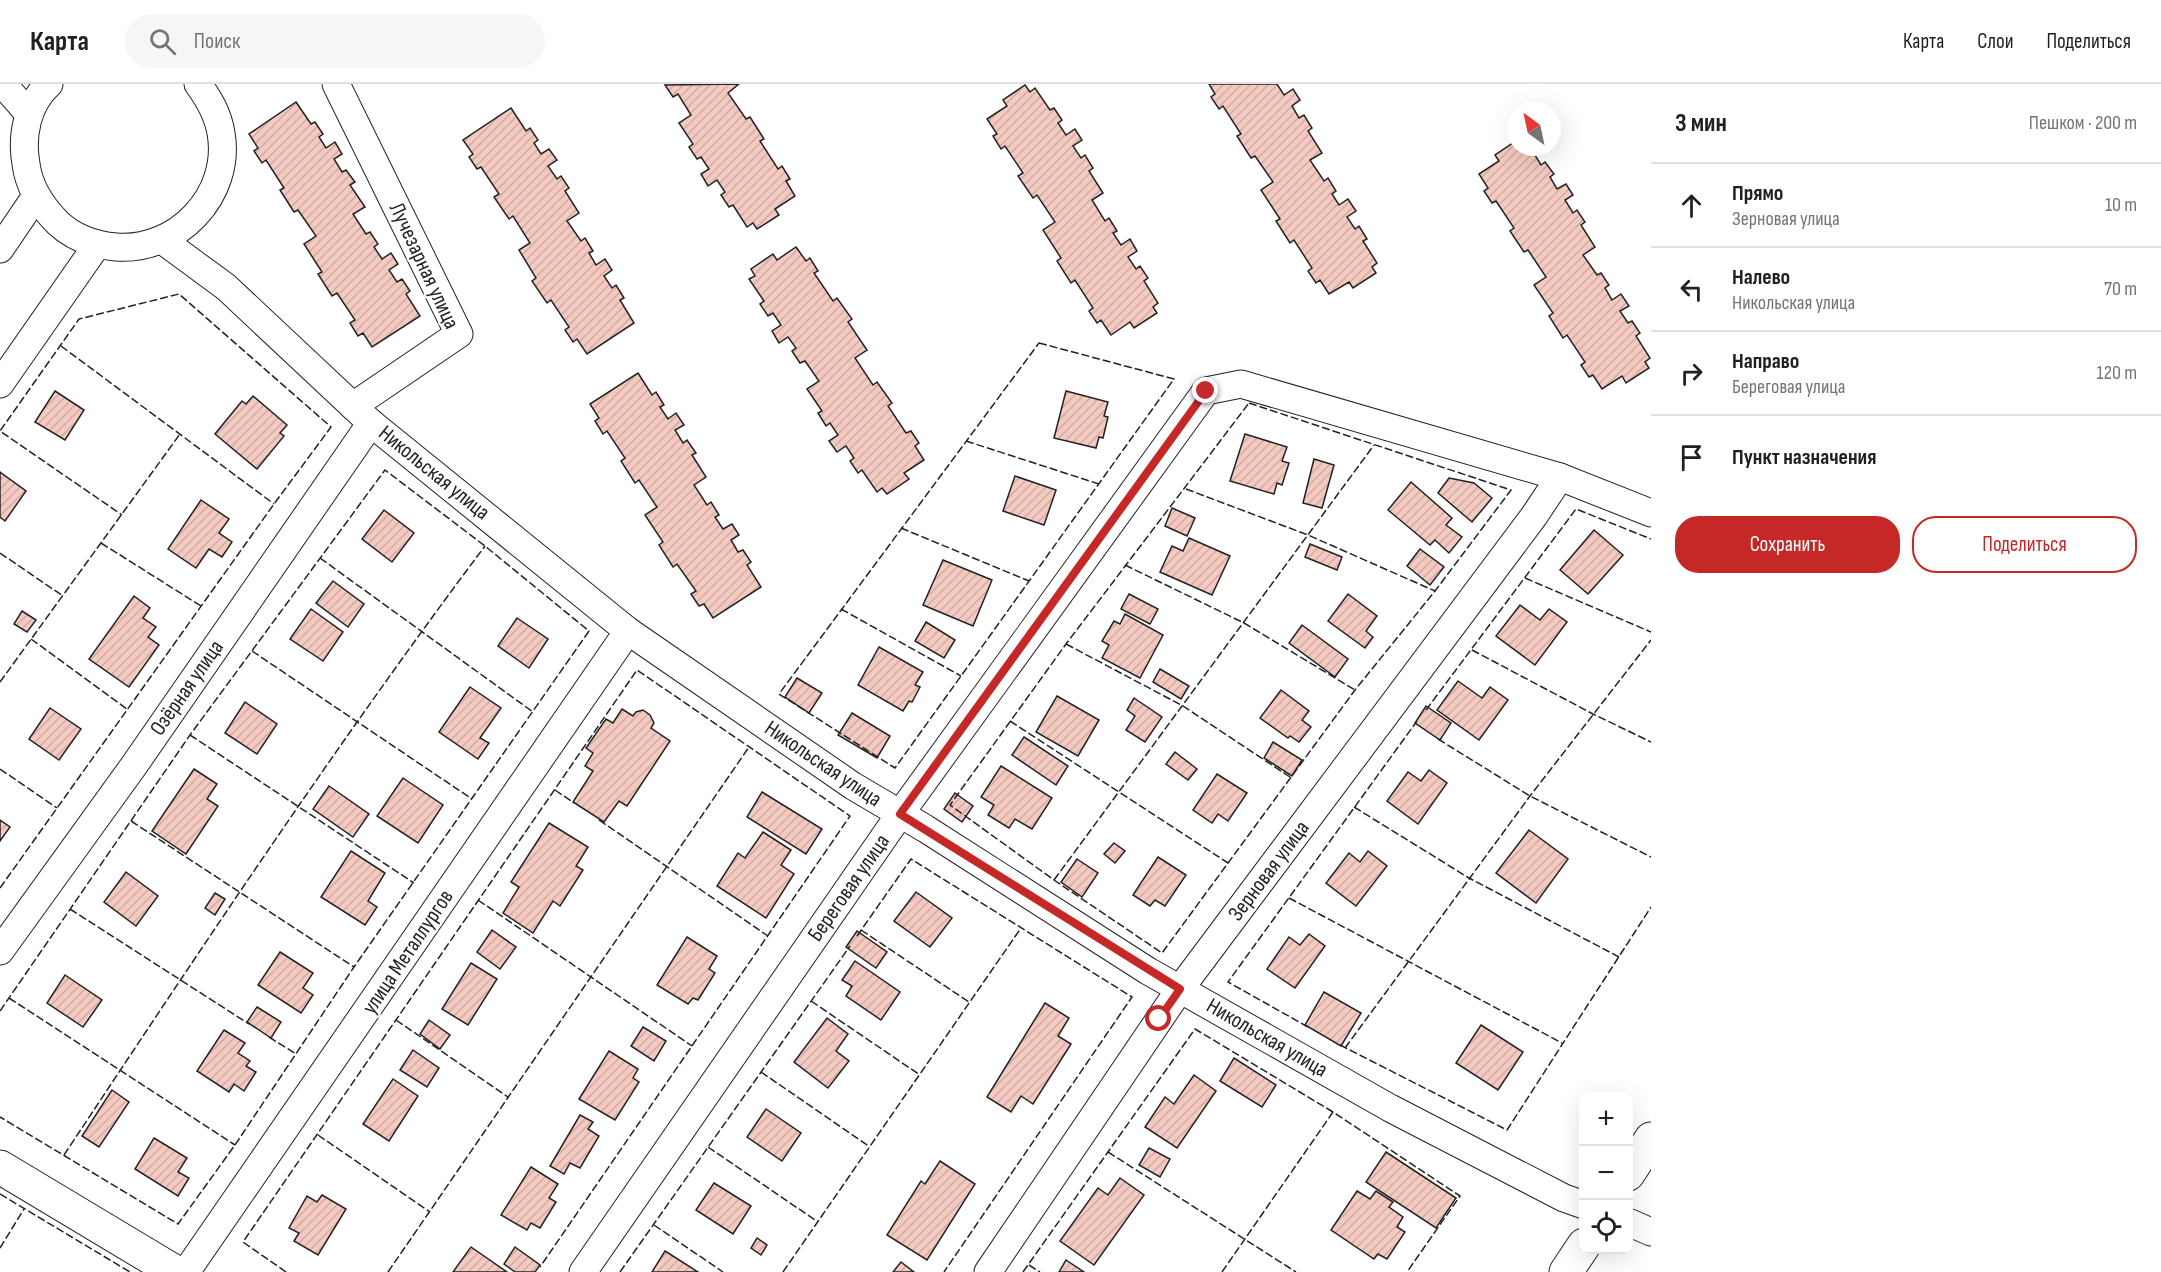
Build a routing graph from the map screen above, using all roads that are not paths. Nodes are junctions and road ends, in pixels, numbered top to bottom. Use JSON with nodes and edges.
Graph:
{"nodes":[{"id":1,"x":3,"y":84,"type":"edge"},
{"id":2,"x":49,"y":84,"type":"edge"},
{"id":3,"x":198,"y":84,"type":"edge"},
{"id":4,"x":336,"y":84,"type":"edge"},
{"id":5,"x":29,"y":114,"type":"junction"},
{"id":6,"x":36,"y":196,"type":"junction"},
{"id":7,"x":162,"y":240,"type":"junction"},
{"id":8,"x":97,"y":245,"type":"junction"},
{"id":9,"x":0,"y":249,"type":"edge"},
{"id":10,"x":0,"y":384,"type":"edge"},
{"id":11,"x":362,"y":414,"type":"junction"},
{"id":12,"x":1560,"y":477,"type":"junction"},
{"id":13,"x":1651,"y":513,"type":"edge"},
{"id":14,"x":628,"y":631,"type":"junction"},
{"id":15,"x":900,"y":814,"type":"junction"},
{"id":16,"x":0,"y":951,"type":"edge"},
{"id":17,"x":1180,"y":989,"type":"junction"},
{"id":18,"x":1651,"y":1139,"type":"edge"},
{"id":19,"x":0,"y":1167,"type":"edge"},
{"id":20,"x":1633,"y":1168,"type":"edge"},
{"id":21,"x":1579,"y":1203,"type":"edge"},
{"id":22,"x":1633,"y":1224,"type":"edge"},
{"id":23,"x":1651,"y":1232,"type":"edge"},
{"id":24,"x":1579,"y":1252,"type":"edge"},
{"id":25,"x":175,"y":1272,"type":"edge"},
{"id":26,"x":186,"y":1272,"type":"edge"},
{"id":27,"x":583,"y":1272,"type":"edge"},
{"id":28,"x":988,"y":1272,"type":"edge"},
{"id":29,"x":1566,"y":1272,"type":"edge"}],
"edges":[{"from":1,"to":5,"type":"street"},
{"from":2,"to":5,"type":"street"},
{"from":3,"to":7,"type":"street"},
{"from":4,"to":11,"type":"street","name":"Лучезарная улица"},
{"from":5,"to":6,"type":"street"},
{"from":6,"to":8,"type":"street"},
{"from":6,"to":9,"type":"street"},
{"from":7,"to":8,"type":"street"},
{"from":7,"to":11,"type":"street","name":"Никольская улица"},
{"from":8,"to":10,"type":"street"},
{"from":11,"to":14,"type":"street","name":"Никольская улица"},
{"from":11,"to":16,"type":"street","name":"Озёрная улица"},
{"from":12,"to":13,"type":"street"},
{"from":12,"to":15,"type":"street","name":"Береговая улица"},
{"from":12,"to":17,"type":"street","name":"Зерновая улица"},
{"from":14,"to":15,"type":"street","name":"Никольская улица"},
{"from":14,"to":26,"type":"street","name":"улица Металлургов"},
{"from":15,"to":17,"type":"street","name":"Никольская улица"},
{"from":15,"to":27,"type":"street","name":"Береговая улица"},
{"from":17,"to":21,"type":"street","name":"Никольская улица"},
{"from":17,"to":28,"type":"street","name":"Зерновая улица"},
{"from":18,"to":20,"type":"street"},
{"from":19,"to":25,"type":"street"},
{"from":22,"to":23,"type":"street"},
{"from":24,"to":29,"type":"street"}]}
